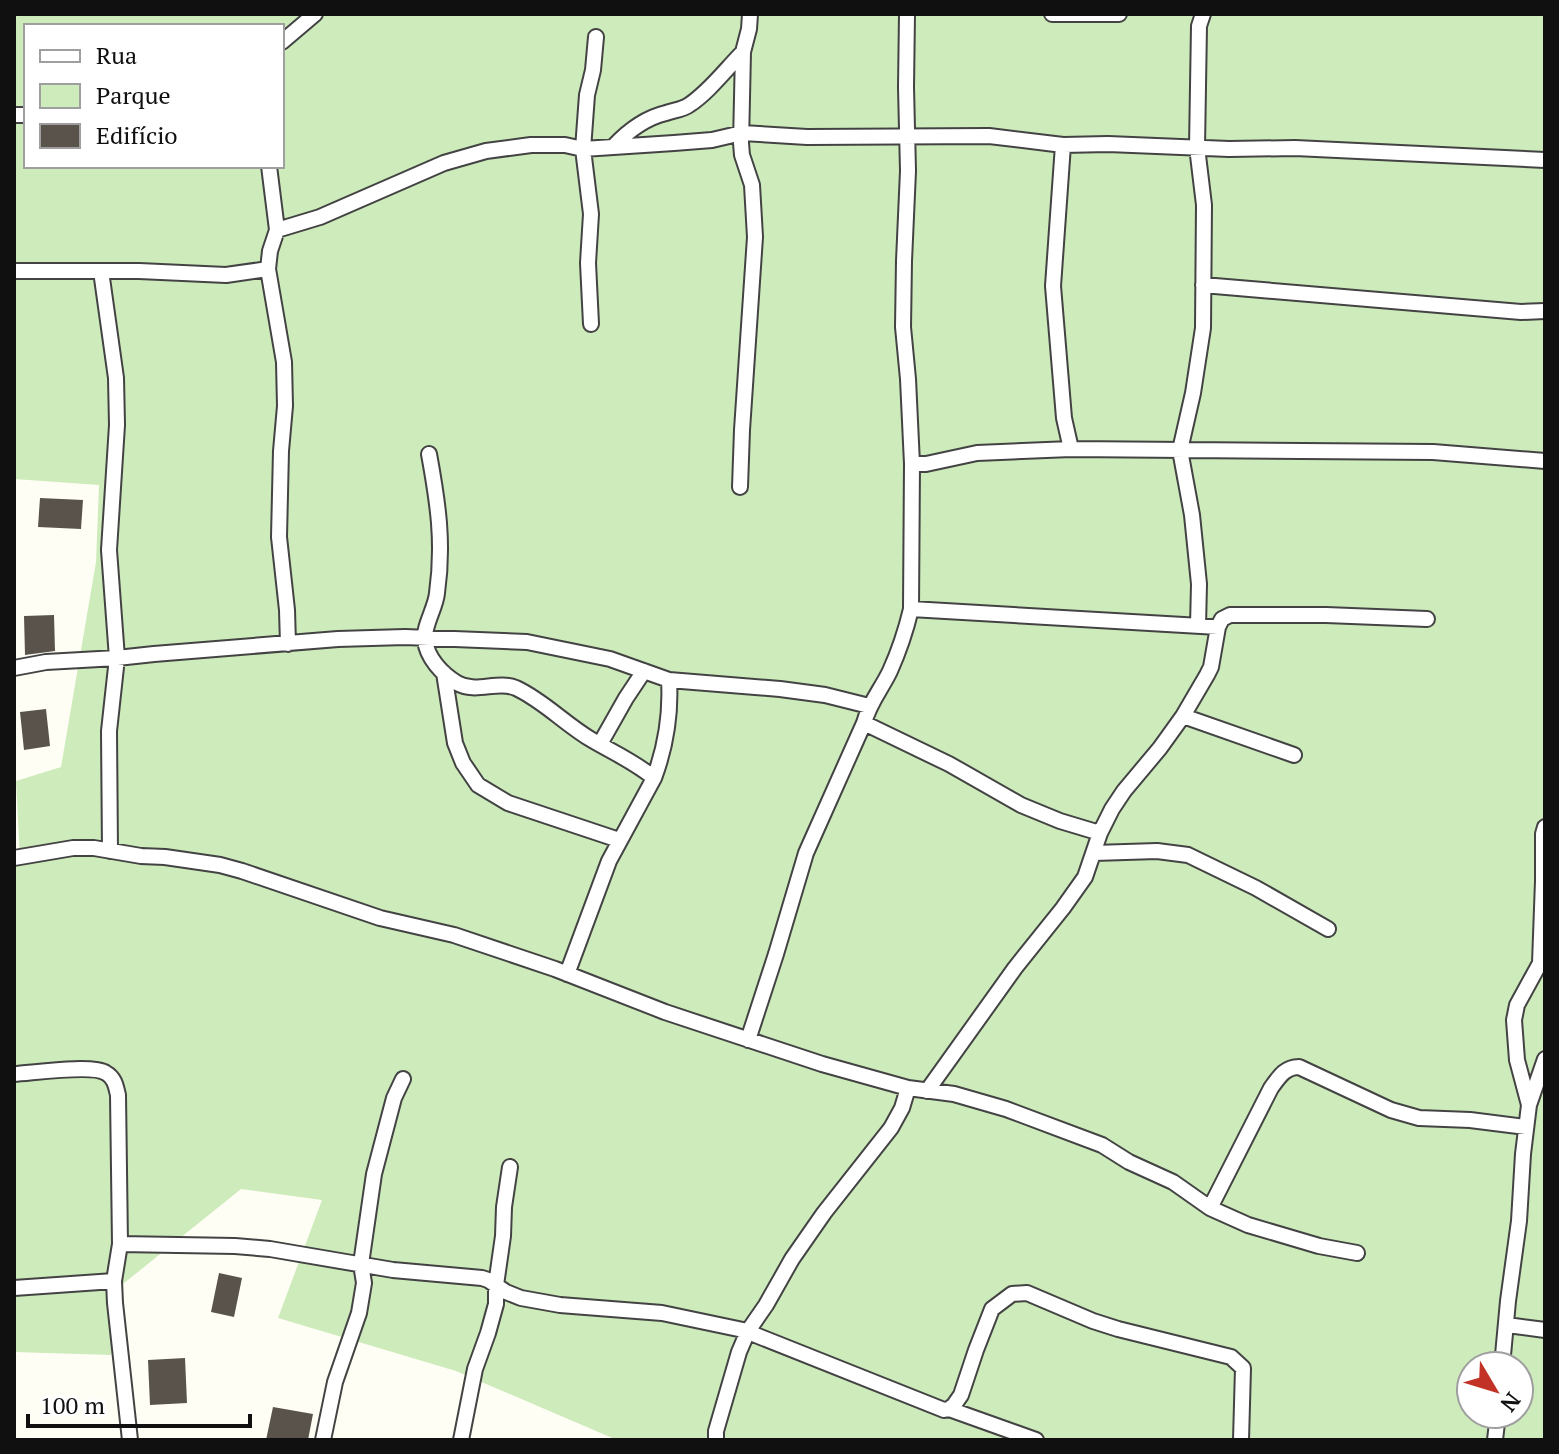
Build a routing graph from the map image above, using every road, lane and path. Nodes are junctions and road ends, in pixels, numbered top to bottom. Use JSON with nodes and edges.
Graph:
{"nodes":[{"id":1,"x":314,"y":14,"type":"edge"},
{"id":2,"x":750,"y":14,"type":"edge"},
{"id":3,"x":907,"y":14,"type":"edge"},
{"id":4,"x":1052,"y":14,"type":"edge"},
{"id":5,"x":1119,"y":14,"type":"edge"},
{"id":6,"x":1203,"y":14,"type":"edge"},
{"id":7,"x":596,"y":37,"type":"dead end"},
{"id":8,"x":284,"y":40,"type":"edge"},
{"id":9,"x":743,"y":52,"type":"junction"},
{"id":10,"x":742,"y":133,"type":"junction"},
{"id":11,"x":907,"y":137,"type":"junction"},
{"id":12,"x":1063,"y":145,"type":"junction"},
{"id":13,"x":614,"y":146,"type":"junction"},
{"id":14,"x":1197,"y":147,"type":"junction"},
{"id":15,"x":583,"y":149,"type":"junction"},
{"id":16,"x":1545,"y":160,"type":"edge"},
{"id":17,"x":269,"y":168,"type":"edge"},
{"id":18,"x":277,"y":230,"type":"junction"},
{"id":19,"x":268,"y":269,"type":"junction"},
{"id":20,"x":14,"y":271,"type":"edge"},
{"id":21,"x":101,"y":271,"type":"junction"},
{"id":22,"x":1203,"y":285,"type":"junction"},
{"id":23,"x":1545,"y":311,"type":"edge"},
{"id":24,"x":591,"y":324,"type":"dead end"},
{"id":25,"x":1071,"y":449,"type":"junction"},
{"id":26,"x":1180,"y":450,"type":"junction"},
{"id":27,"x":429,"y":454,"type":"dead end"},
{"id":28,"x":1545,"y":461,"type":"edge"},
{"id":29,"x":912,"y":464,"type":"junction"},
{"id":30,"x":740,"y":487,"type":"dead end"},
{"id":31,"x":911,"y":609,"type":"junction"},
{"id":32,"x":1427,"y":619,"type":"dead end"},
{"id":33,"x":1198,"y":626,"type":"junction"},
{"id":34,"x":1218,"y":627,"type":"junction"},
{"id":35,"x":424,"y":638,"type":"junction"},
{"id":36,"x":288,"y":644,"type":"junction"},
{"id":37,"x":117,"y":658,"type":"junction"},
{"id":38,"x":14,"y":668,"type":"edge"},
{"id":39,"x":644,"y":671,"type":"junction"},
{"id":40,"x":444,"y":673,"type":"junction"},
{"id":41,"x":669,"y":680,"type":"junction"},
{"id":42,"x":869,"y":706,"type":"junction"},
{"id":43,"x":1183,"y":716,"type":"junction"},
{"id":44,"x":864,"y":723,"type":"junction"},
{"id":45,"x":600,"y":744,"type":"junction"},
{"id":46,"x":1294,"y":755,"type":"dead end"},
{"id":47,"x":654,"y":778,"type":"junction"},
{"id":48,"x":1545,"y":827,"type":"edge"},
{"id":49,"x":1100,"y":833,"type":"junction"},
{"id":50,"x":619,"y":840,"type":"junction"},
{"id":51,"x":110,"y":851,"type":"junction"},
{"id":52,"x":1094,"y":853,"type":"junction"},
{"id":53,"x":14,"y":858,"type":"edge"},
{"id":54,"x":1328,"y":929,"type":"dead end"},
{"id":55,"x":1543,"y":964,"type":"edge"},
{"id":56,"x":567,"y":974,"type":"junction"},
{"id":57,"x":748,"y":1040,"type":"junction"},
{"id":58,"x":1545,"y":1059,"type":"edge"},
{"id":59,"x":14,"y":1074,"type":"edge"},
{"id":60,"x":403,"y":1079,"type":"dead end"},
{"id":61,"x":908,"y":1088,"type":"junction"},
{"id":62,"x":927,"y":1091,"type":"junction"},
{"id":63,"x":1529,"y":1105,"type":"junction"},
{"id":64,"x":1526,"y":1127,"type":"junction"},
{"id":65,"x":510,"y":1167,"type":"dead end"},
{"id":66,"x":1210,"y":1208,"type":"junction"},
{"id":67,"x":120,"y":1244,"type":"junction"},
{"id":68,"x":1357,"y":1253,"type":"dead end"},
{"id":69,"x":361,"y":1264,"type":"junction"},
{"id":70,"x":114,"y":1281,"type":"junction"},
{"id":71,"x":496,"y":1285,"type":"junction"},
{"id":72,"x":14,"y":1288,"type":"edge"},
{"id":73,"x":1507,"y":1325,"type":"junction"},
{"id":74,"x":1545,"y":1330,"type":"edge"},
{"id":75,"x":748,"y":1331,"type":"junction"},
{"id":76,"x":1504,"y":1350,"type":"edge"},
{"id":77,"x":949,"y":1409,"type":"junction"},
{"id":78,"x":130,"y":1440,"type":"edge"},
{"id":79,"x":323,"y":1440,"type":"edge"},
{"id":80,"x":461,"y":1440,"type":"edge"},
{"id":81,"x":716,"y":1440,"type":"edge"},
{"id":82,"x":1036,"y":1440,"type":"edge"},
{"id":83,"x":1241,"y":1440,"type":"edge"}],
"edges":[{"from":1,"to":8,"type":"street"},
{"from":2,"to":9,"type":"street"},
{"from":3,"to":11,"type":"street"},
{"from":4,"to":5,"type":"street"},
{"from":6,"to":14,"type":"street"},
{"from":7,"to":15,"type":"street"},
{"from":9,"to":10,"type":"street"},
{"from":9,"to":13,"type":"street"},
{"from":10,"to":11,"type":"street"},
{"from":10,"to":13,"type":"street"},
{"from":10,"to":30,"type":"street"},
{"from":11,"to":12,"type":"street"},
{"from":11,"to":29,"type":"street"},
{"from":12,"to":14,"type":"street"},
{"from":12,"to":25,"type":"street"},
{"from":13,"to":15,"type":"street"},
{"from":14,"to":16,"type":"street"},
{"from":14,"to":22,"type":"street"},
{"from":15,"to":18,"type":"street"},
{"from":15,"to":24,"type":"street"},
{"from":17,"to":18,"type":"street"},
{"from":18,"to":19,"type":"street"},
{"from":19,"to":21,"type":"street"},
{"from":19,"to":36,"type":"street"},
{"from":20,"to":21,"type":"street"},
{"from":21,"to":37,"type":"street"},
{"from":22,"to":23,"type":"street"},
{"from":22,"to":26,"type":"street"},
{"from":25,"to":26,"type":"street"},
{"from":25,"to":29,"type":"street"},
{"from":26,"to":28,"type":"street"},
{"from":26,"to":33,"type":"street"},
{"from":27,"to":35,"type":"street"},
{"from":29,"to":31,"type":"street"},
{"from":31,"to":33,"type":"street"},
{"from":31,"to":42,"type":"street"},
{"from":32,"to":34,"type":"street"},
{"from":33,"to":34,"type":"street"},
{"from":34,"to":43,"type":"street"},
{"from":35,"to":36,"type":"street"},
{"from":35,"to":39,"type":"street"},
{"from":35,"to":40,"type":"street"},
{"from":36,"to":37,"type":"street"},
{"from":37,"to":38,"type":"street"},
{"from":37,"to":51,"type":"street"},
{"from":39,"to":41,"type":"street"},
{"from":39,"to":45,"type":"street"},
{"from":40,"to":45,"type":"street"},
{"from":40,"to":50,"type":"street"},
{"from":41,"to":42,"type":"street"},
{"from":41,"to":47,"type":"street"},
{"from":42,"to":44,"type":"street"},
{"from":43,"to":46,"type":"street"},
{"from":43,"to":49,"type":"street"},
{"from":44,"to":49,"type":"street"},
{"from":44,"to":57,"type":"street"},
{"from":45,"to":47,"type":"street"},
{"from":47,"to":50,"type":"street"},
{"from":48,"to":55,"type":"street"},
{"from":49,"to":52,"type":"street"},
{"from":50,"to":56,"type":"street"},
{"from":51,"to":53,"type":"street"},
{"from":51,"to":56,"type":"street"},
{"from":52,"to":54,"type":"street"},
{"from":52,"to":62,"type":"street"},
{"from":55,"to":63,"type":"street"},
{"from":56,"to":57,"type":"street"},
{"from":57,"to":61,"type":"street"},
{"from":58,"to":63,"type":"street"},
{"from":59,"to":67,"type":"street"},
{"from":60,"to":69,"type":"street"},
{"from":61,"to":62,"type":"street"},
{"from":61,"to":75,"type":"street"},
{"from":62,"to":66,"type":"street"},
{"from":63,"to":64,"type":"street"},
{"from":64,"to":66,"type":"street"},
{"from":64,"to":73,"type":"street"},
{"from":65,"to":71,"type":"street"},
{"from":66,"to":68,"type":"street"},
{"from":67,"to":69,"type":"street"},
{"from":67,"to":70,"type":"street"},
{"from":69,"to":71,"type":"street"},
{"from":69,"to":79,"type":"street"},
{"from":70,"to":72,"type":"street"},
{"from":70,"to":78,"type":"street"},
{"from":71,"to":75,"type":"street"},
{"from":71,"to":80,"type":"street"},
{"from":73,"to":74,"type":"street"},
{"from":73,"to":76,"type":"street"},
{"from":75,"to":77,"type":"street"},
{"from":75,"to":81,"type":"street"},
{"from":77,"to":82,"type":"street"},
{"from":77,"to":83,"type":"street"}]}
